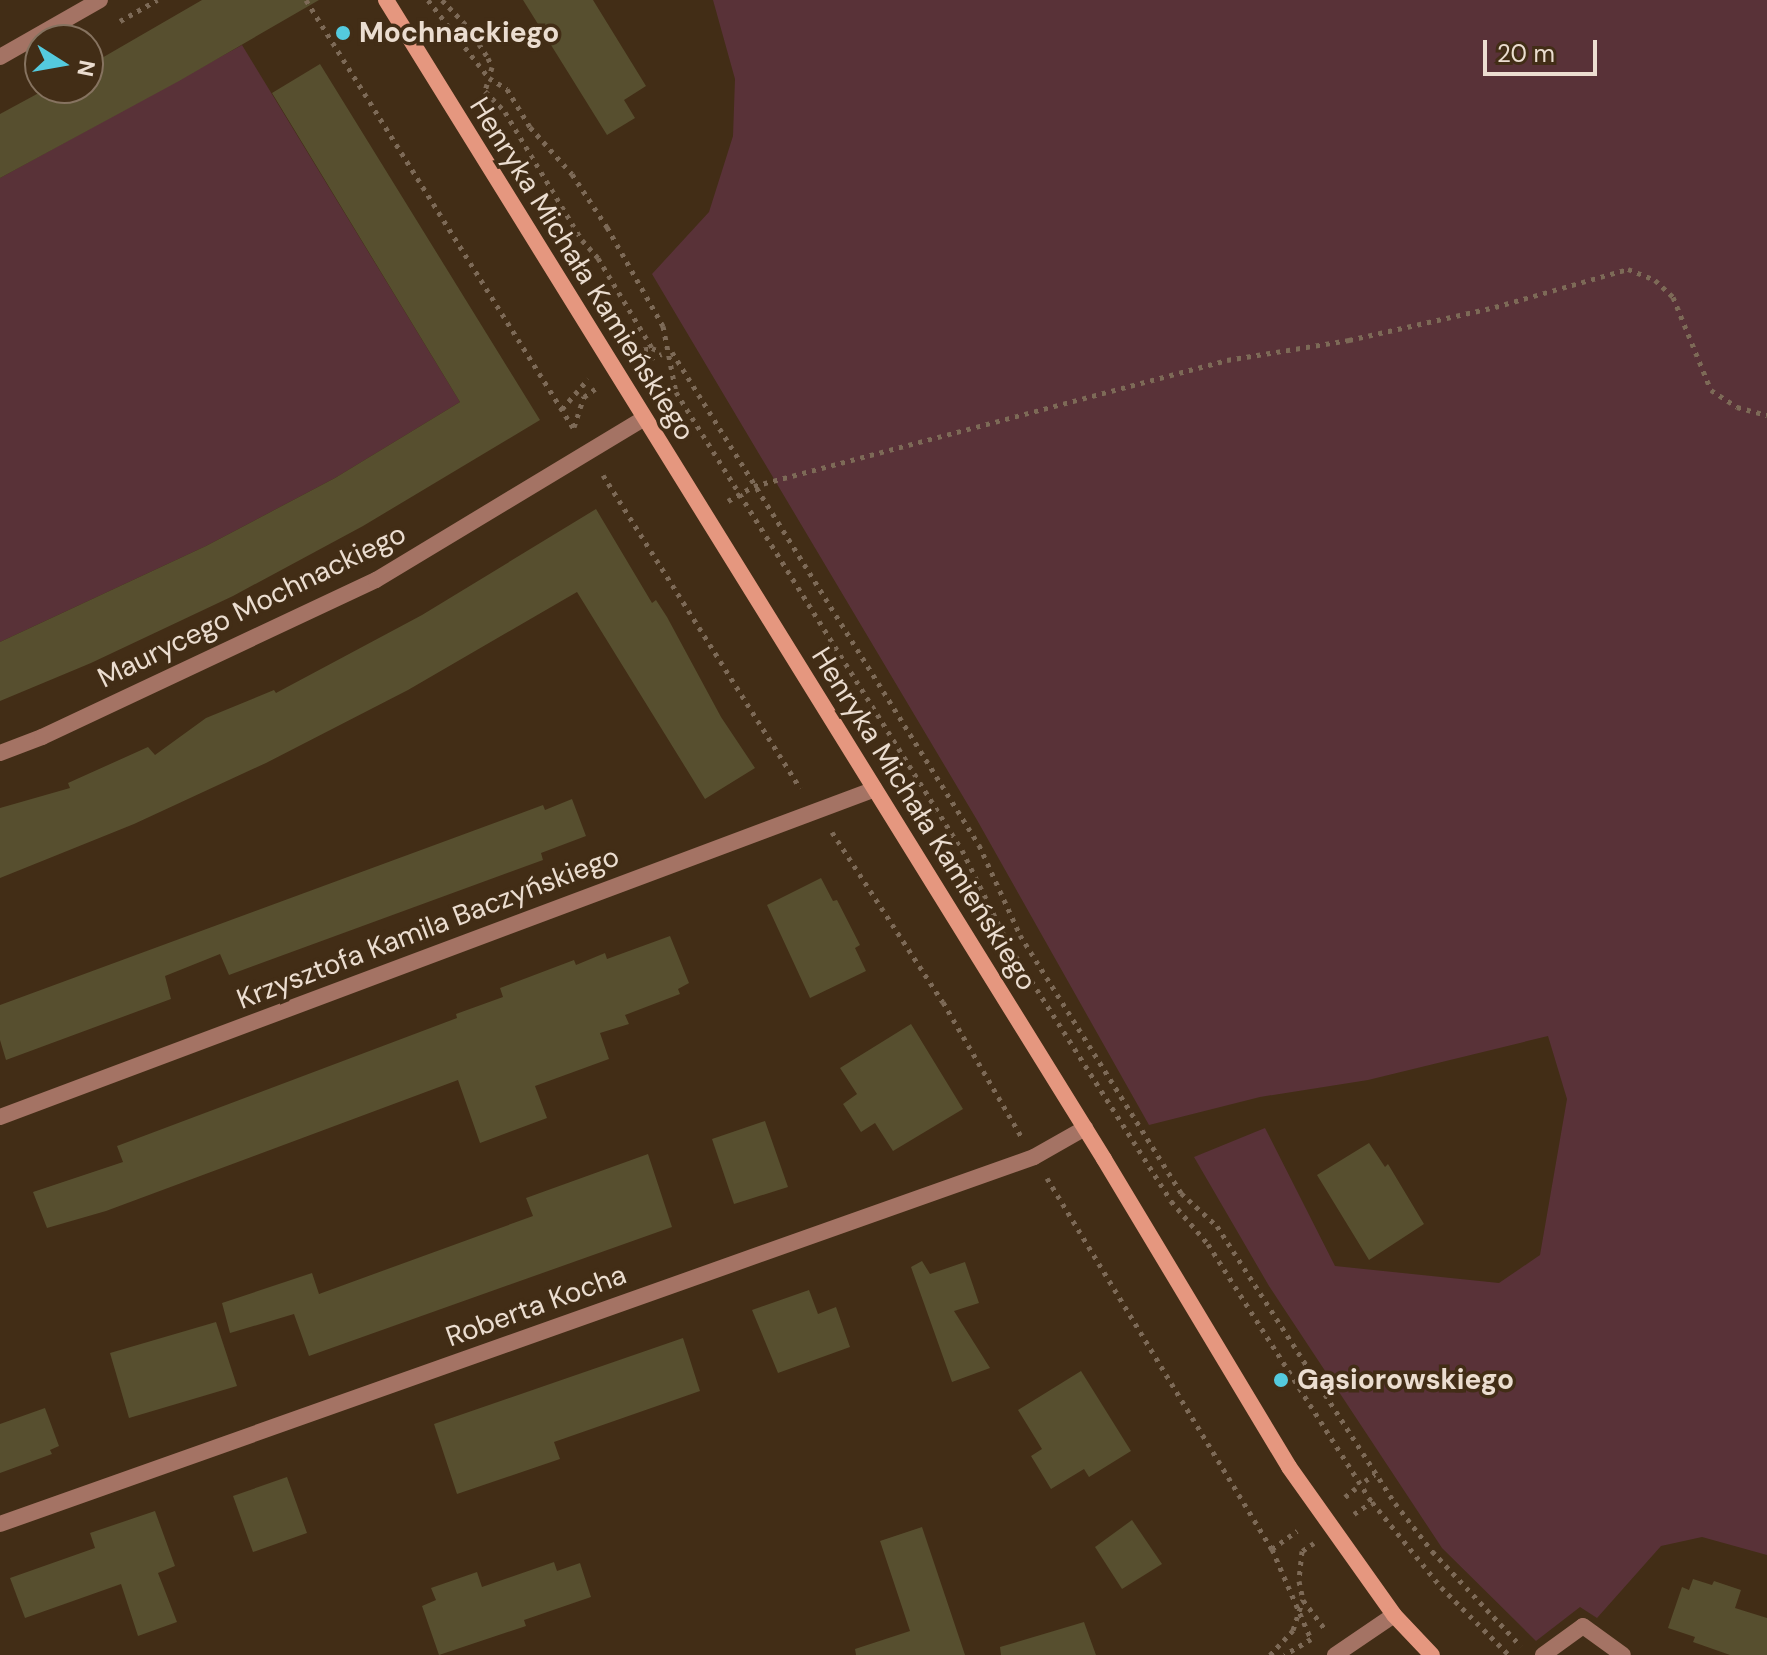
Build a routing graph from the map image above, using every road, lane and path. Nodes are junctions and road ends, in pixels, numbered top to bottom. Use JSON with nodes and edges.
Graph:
{"nodes":[{"id":1,"x":100,"y":0,"type":"edge"},
{"id":2,"x":306,"y":0,"type":"edge"},
{"id":3,"x":386,"y":0,"type":"edge"},
{"id":4,"x":428,"y":0,"type":"edge"},
{"id":5,"x":442,"y":0,"type":"edge"},
{"id":6,"x":0,"y":57,"type":"edge"},
{"id":7,"x":488,"y":81,"type":"junction"},
{"id":8,"x":652,"y":348,"type":"junction"},
{"id":9,"x":628,"y":352,"type":"dead end"},
{"id":10,"x":666,"y":352,"type":"junction"},
{"id":11,"x":635,"y":365,"type":"dead end"},
{"id":12,"x":591,"y":375,"type":"dead end"},
{"id":13,"x":562,"y":409,"type":"junction"},
{"id":14,"x":1767,"y":415,"type":"edge"},
{"id":15,"x":643,"y":419,"type":"junction"},
{"id":16,"x":581,"y":440,"type":"dead end"},
{"id":17,"x":596,"y":464,"type":"dead end"},
{"id":18,"x":754,"y":486,"type":"junction"},
{"id":19,"x":737,"y":495,"type":"junction"},
{"id":20,"x":0,"y":753,"type":"edge"},
{"id":21,"x":875,"y":789,"type":"junction"},
{"id":22,"x":803,"y":792,"type":"dead end"},
{"id":23,"x":827,"y":825,"type":"dead end"},
{"id":24,"x":0,"y":1117,"type":"edge"},
{"id":25,"x":1085,"y":1128,"type":"junction"},
{"id":26,"x":1025,"y":1144,"type":"dead end"},
{"id":27,"x":1041,"y":1167,"type":"dead end"},
{"id":28,"x":1375,"y":1474,"type":"junction"},
{"id":29,"x":1365,"y":1481,"type":"dead end"},
{"id":30,"x":1356,"y":1488,"type":"dead end"},
{"id":31,"x":1345,"y":1497,"type":"dead end"},
{"id":32,"x":1372,"y":1502,"type":"junction"},
{"id":33,"x":1355,"y":1514,"type":"dead end"},
{"id":34,"x":0,"y":1524,"type":"edge"},
{"id":35,"x":1297,"y":1531,"type":"dead end"},
{"id":36,"x":1308,"y":1547,"type":"dead end"},
{"id":37,"x":1272,"y":1549,"type":"junction"},
{"id":38,"x":1303,"y":1600,"type":"junction"},
{"id":39,"x":1299,"y":1611,"type":"junction"},
{"id":40,"x":1394,"y":1615,"type":"junction"},
{"id":41,"x":1526,"y":1651,"type":"dead end"},
{"id":42,"x":1339,"y":1652,"type":"edge"},
{"id":43,"x":1270,"y":1655,"type":"edge"},
{"id":44,"x":1284,"y":1655,"type":"edge"},
{"id":45,"x":1432,"y":1655,"type":"edge"},
{"id":46,"x":1509,"y":1655,"type":"edge"},
{"id":47,"x":1543,"y":1655,"type":"edge"},
{"id":48,"x":1623,"y":1655,"type":"edge"}],
"edges":[{"from":1,"to":6,"type":"street"},
{"from":2,"to":13,"type":"path"},
{"from":3,"to":15,"type":"street","name":"Henryka Michała Kamieńskiego"},
{"from":4,"to":7,"type":"path"},
{"from":5,"to":7,"type":"path"},
{"from":7,"to":8,"type":"path"},
{"from":7,"to":10,"type":"path"},
{"from":8,"to":9,"type":"path"},
{"from":8,"to":10,"type":"path"},
{"from":10,"to":11,"type":"path"},
{"from":10,"to":18,"type":"path"},
{"from":10,"to":19,"type":"path"},
{"from":12,"to":13,"type":"path"},
{"from":13,"to":16,"type":"path"},
{"from":14,"to":18,"type":"path"},
{"from":15,"to":20,"type":"street","name":"Maurycego Mochnackiego"},
{"from":15,"to":21,"type":"street","name":"Henryka Michała Kamieńskiego"},
{"from":17,"to":22,"type":"path"},
{"from":18,"to":19,"type":"path"},
{"from":18,"to":28,"type":"path"},
{"from":19,"to":32,"type":"path"},
{"from":21,"to":24,"type":"street","name":"Krzysztofa Kamila Baczyńskiego"},
{"from":21,"to":25,"type":"street","name":"Henryka Michała Kamieńskiego"},
{"from":23,"to":26,"type":"path"},
{"from":25,"to":34,"type":"street","name":"Roberta Kocha"},
{"from":25,"to":40,"type":"street","name":"Henryka Michała Kamieńskiego"},
{"from":27,"to":37,"type":"path"},
{"from":28,"to":29,"type":"path"},
{"from":28,"to":41,"type":"path"},
{"from":30,"to":31,"type":"path"},
{"from":32,"to":33,"type":"path"},
{"from":32,"to":46,"type":"path"},
{"from":35,"to":37,"type":"path"},
{"from":36,"to":38,"type":"path"},
{"from":37,"to":39,"type":"path"},
{"from":38,"to":39,"type":"path"},
{"from":38,"to":42,"type":"path"},
{"from":39,"to":43,"type":"path"},
{"from":39,"to":44,"type":"path"},
{"from":40,"to":42,"type":"street"},
{"from":40,"to":45,"type":"street","name":"Henryka Michała Kamieńskiego"},
{"from":47,"to":48,"type":"street"}]}
